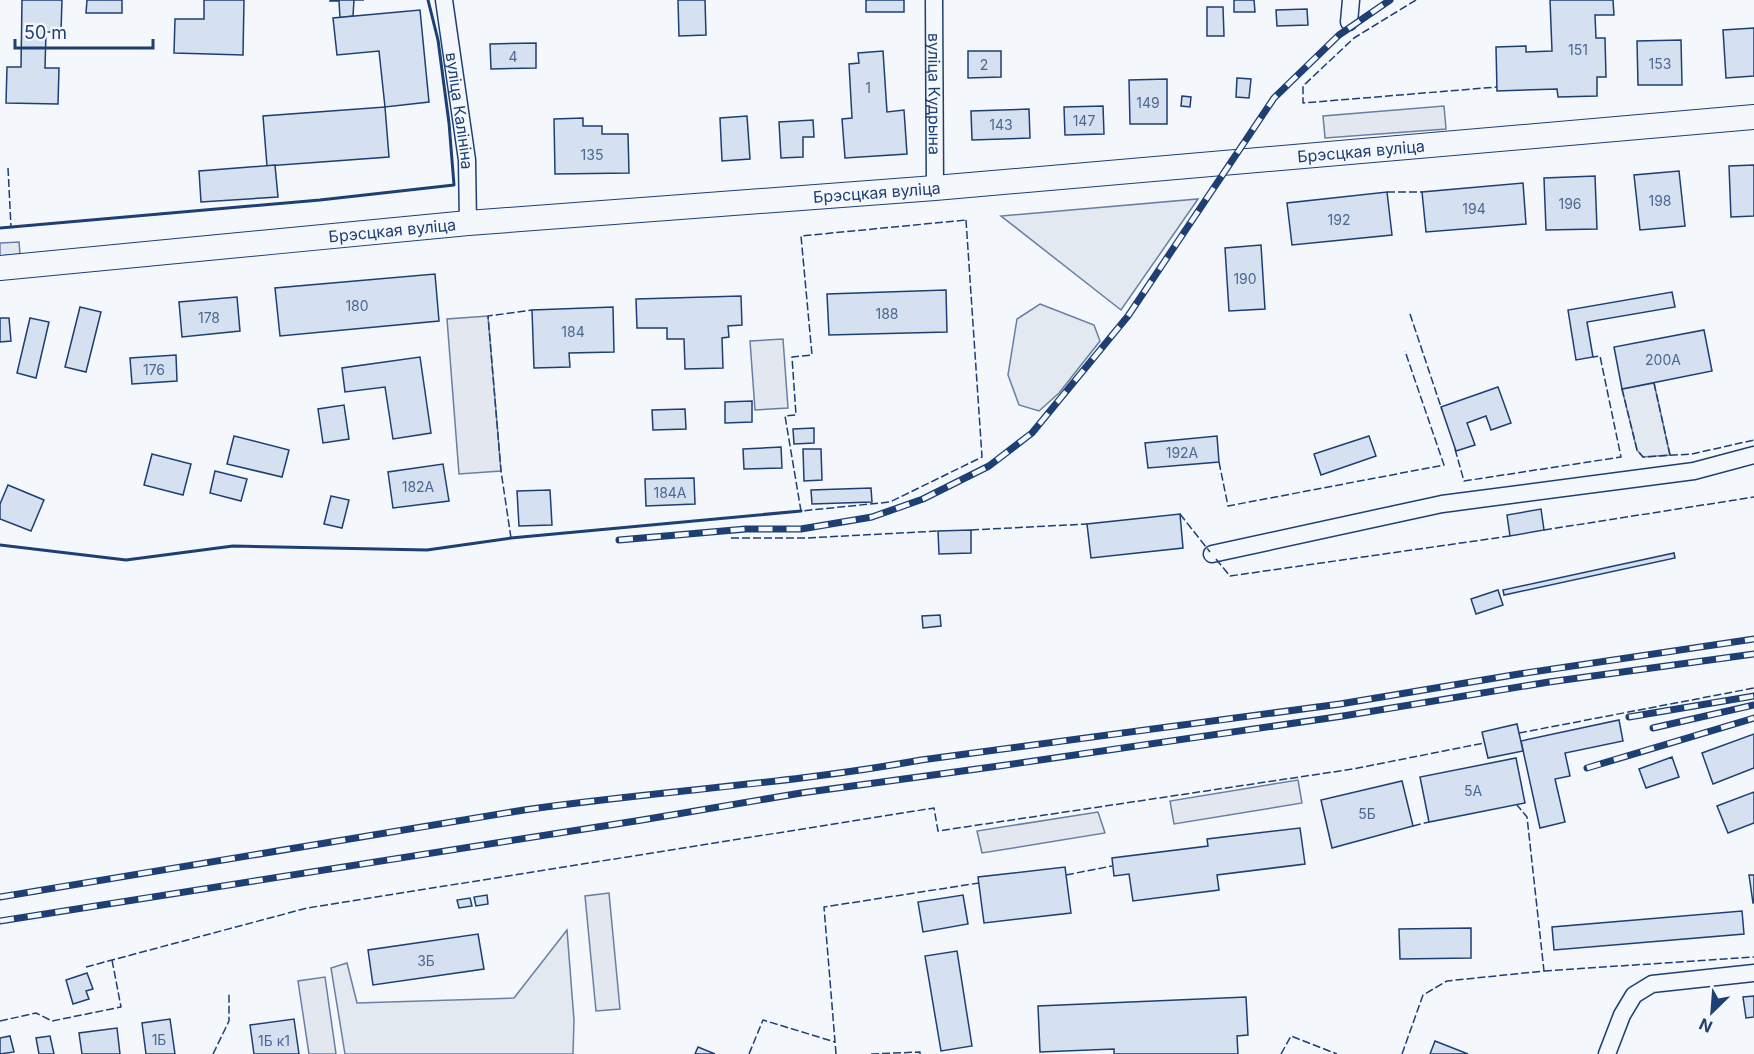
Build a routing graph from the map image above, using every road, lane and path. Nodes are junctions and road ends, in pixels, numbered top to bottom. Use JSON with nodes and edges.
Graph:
{"nodes":[{"id":1,"x":444,"y":0,"type":"edge"},
{"id":2,"x":934,"y":0,"type":"edge"},
{"id":3,"x":1351,"y":0,"type":"edge"},
{"id":4,"x":1349,"y":22,"type":"dead end"},
{"id":5,"x":1754,"y":117,"type":"edge"},
{"id":6,"x":935,"y":188,"type":"junction"},
{"id":7,"x":468,"y":223,"type":"junction"},
{"id":8,"x":0,"y":268,"type":"edge"},
{"id":9,"x":1754,"y":455,"type":"edge"},
{"id":10,"x":1212,"y":554,"type":"dead end"},
{"id":11,"x":1754,"y":973,"type":"edge"},
{"id":12,"x":1607,"y":1054,"type":"edge"}],
"edges":[{"from":1,"to":7,"type":"street","name":"вуліца Калініна"},
{"from":2,"to":6,"type":"street","name":"вуліца Кудрына"},
{"from":3,"to":4,"type":"street"},
{"from":5,"to":6,"type":"main road","name":"Брэсцкая вуліца"},
{"from":6,"to":7,"type":"main road","name":"Брэсцкая вуліца"},
{"from":7,"to":8,"type":"main road","name":"Брэсцкая вуліца"},
{"from":9,"to":10,"type":"street"},
{"from":11,"to":12,"type":"street"}]}
